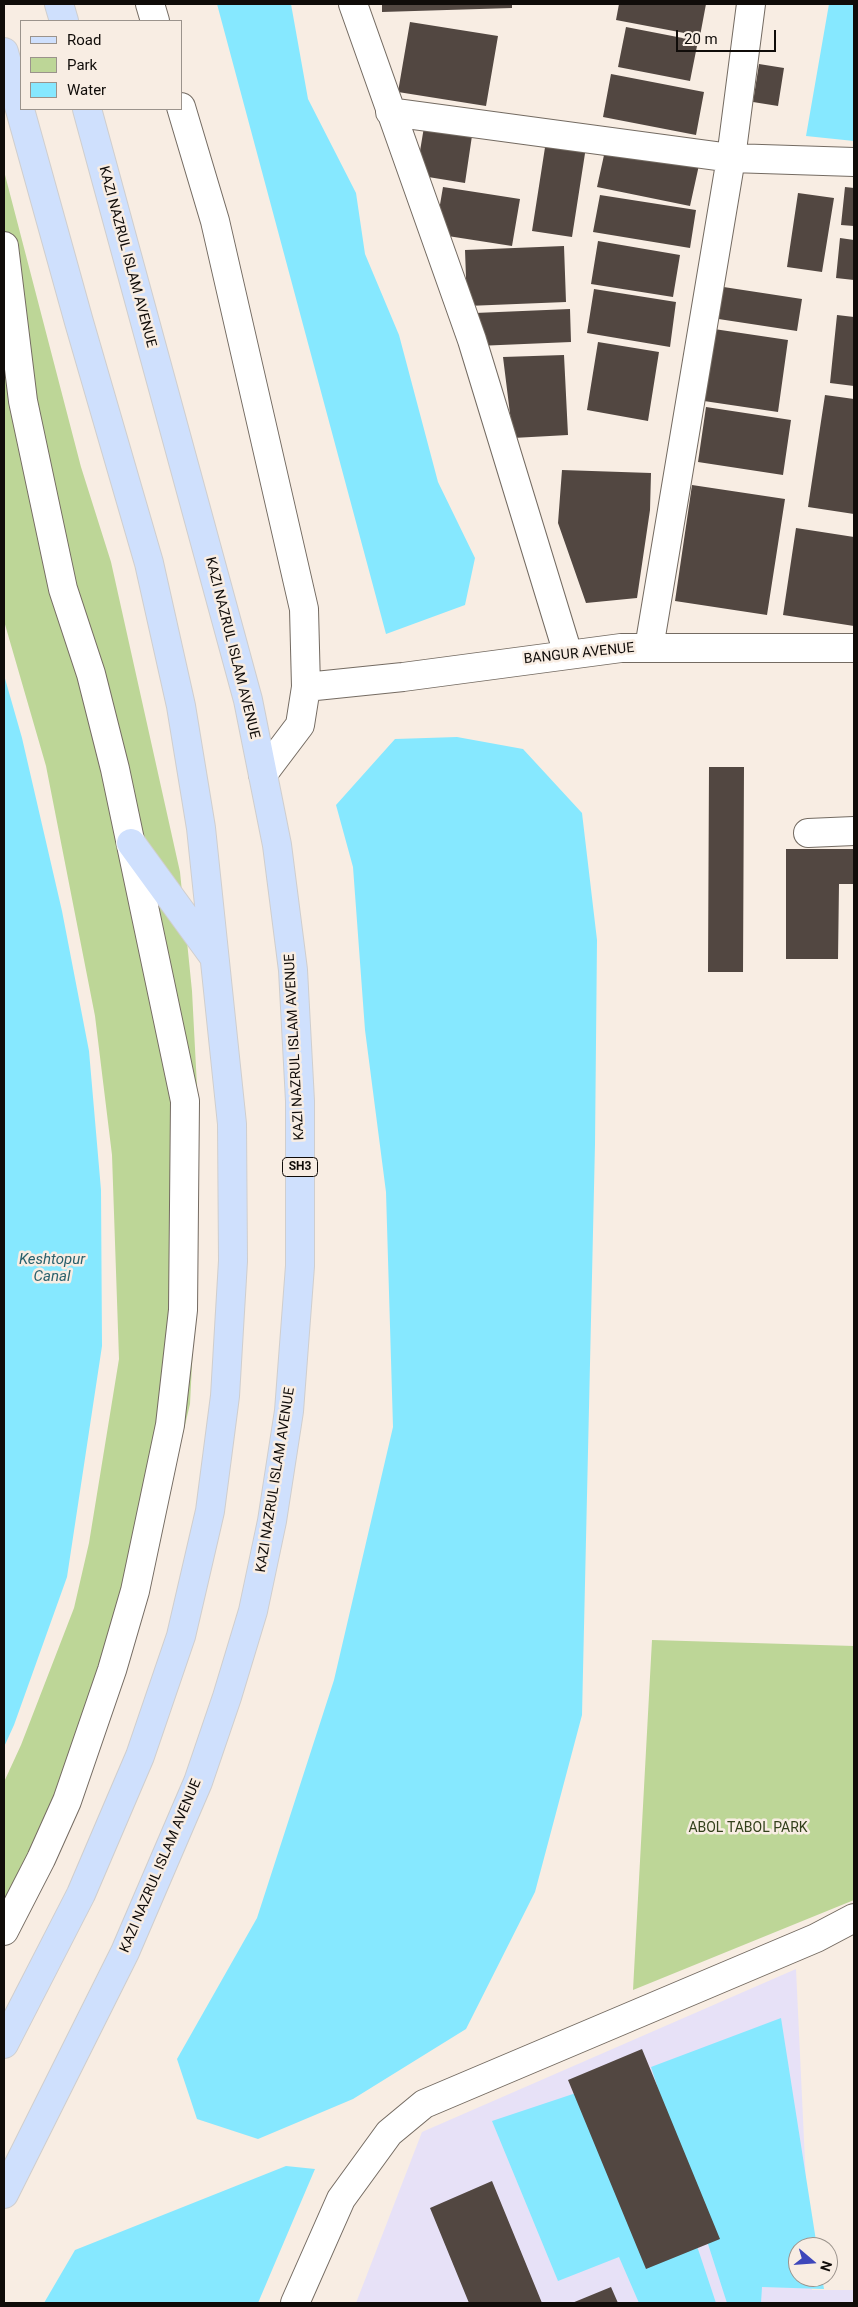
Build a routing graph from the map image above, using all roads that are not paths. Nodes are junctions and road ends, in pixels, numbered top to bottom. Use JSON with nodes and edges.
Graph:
{"nodes":[{"id":1,"x":59,"y":4,"type":"edge"},
{"id":2,"x":150,"y":4,"type":"edge"},
{"id":3,"x":353,"y":4,"type":"edge"},
{"id":4,"x":751,"y":4,"type":"edge"},
{"id":5,"x":64,"y":20,"type":"edge"},
{"id":6,"x":156,"y":20,"type":"edge"},
{"id":7,"x":4,"y":52,"type":"edge"},
{"id":8,"x":20,"y":110,"type":"edge"},
{"id":9,"x":20,"y":110,"type":"edge"},
{"id":10,"x":87,"y":110,"type":"edge"},
{"id":11,"x":182,"y":110,"type":"edge"},
{"id":12,"x":390,"y":112,"type":"junction"},
{"id":13,"x":731,"y":158,"type":"junction"},
{"id":14,"x":854,"y":162,"type":"edge"},
{"id":15,"x":4,"y":246,"type":"edge"},
{"id":16,"x":649,"y":648,"type":"junction"},
{"id":17,"x":854,"y":648,"type":"edge"},
{"id":18,"x":568,"y":654,"type":"junction"},
{"id":19,"x":306,"y":687,"type":"junction"},
{"id":20,"x":263,"y":774,"type":"junction"},
{"id":21,"x":854,"y":831,"type":"edge"},
{"id":22,"x":808,"y":833,"type":"dead end"},
{"id":23,"x":131,"y":843,"type":"junction"},
{"id":24,"x":215,"y":958,"type":"junction"},
{"id":25,"x":854,"y":1918,"type":"edge"},
{"id":26,"x":4,"y":1931,"type":"edge"},
{"id":27,"x":4,"y":2044,"type":"edge"},
{"id":28,"x":4,"y":2194,"type":"edge"},
{"id":29,"x":295,"y":2303,"type":"edge"}],
"edges":[{"from":1,"to":5,"type":"main road"},
{"from":2,"to":6,"type":"street"},
{"from":3,"to":12,"type":"street"},
{"from":4,"to":13,"type":"street"},
{"from":7,"to":9,"type":"main road"},
{"from":8,"to":24,"type":"main road"},
{"from":10,"to":20,"type":"main road","name":"KAZI NAZRUL ISLAM AVENUE","number":"SH3"},
{"from":11,"to":19,"type":"street"},
{"from":12,"to":13,"type":"street"},
{"from":12,"to":18,"type":"street"},
{"from":13,"to":14,"type":"street"},
{"from":13,"to":16,"type":"street"},
{"from":15,"to":23,"type":"street"},
{"from":16,"to":17,"type":"street","name":"BANGUR AVENUE"},
{"from":16,"to":18,"type":"street","name":"BANGUR AVENUE"},
{"from":18,"to":19,"type":"street","name":"BANGUR AVENUE"},
{"from":19,"to":20,"type":"street"},
{"from":20,"to":28,"type":"main road","name":"KAZI NAZRUL ISLAM AVENUE","number":"SH3"},
{"from":21,"to":22,"type":"street"},
{"from":23,"to":24,"type":"main road"},
{"from":23,"to":26,"type":"street"},
{"from":24,"to":27,"type":"main road"},
{"from":25,"to":29,"type":"street"}]}
